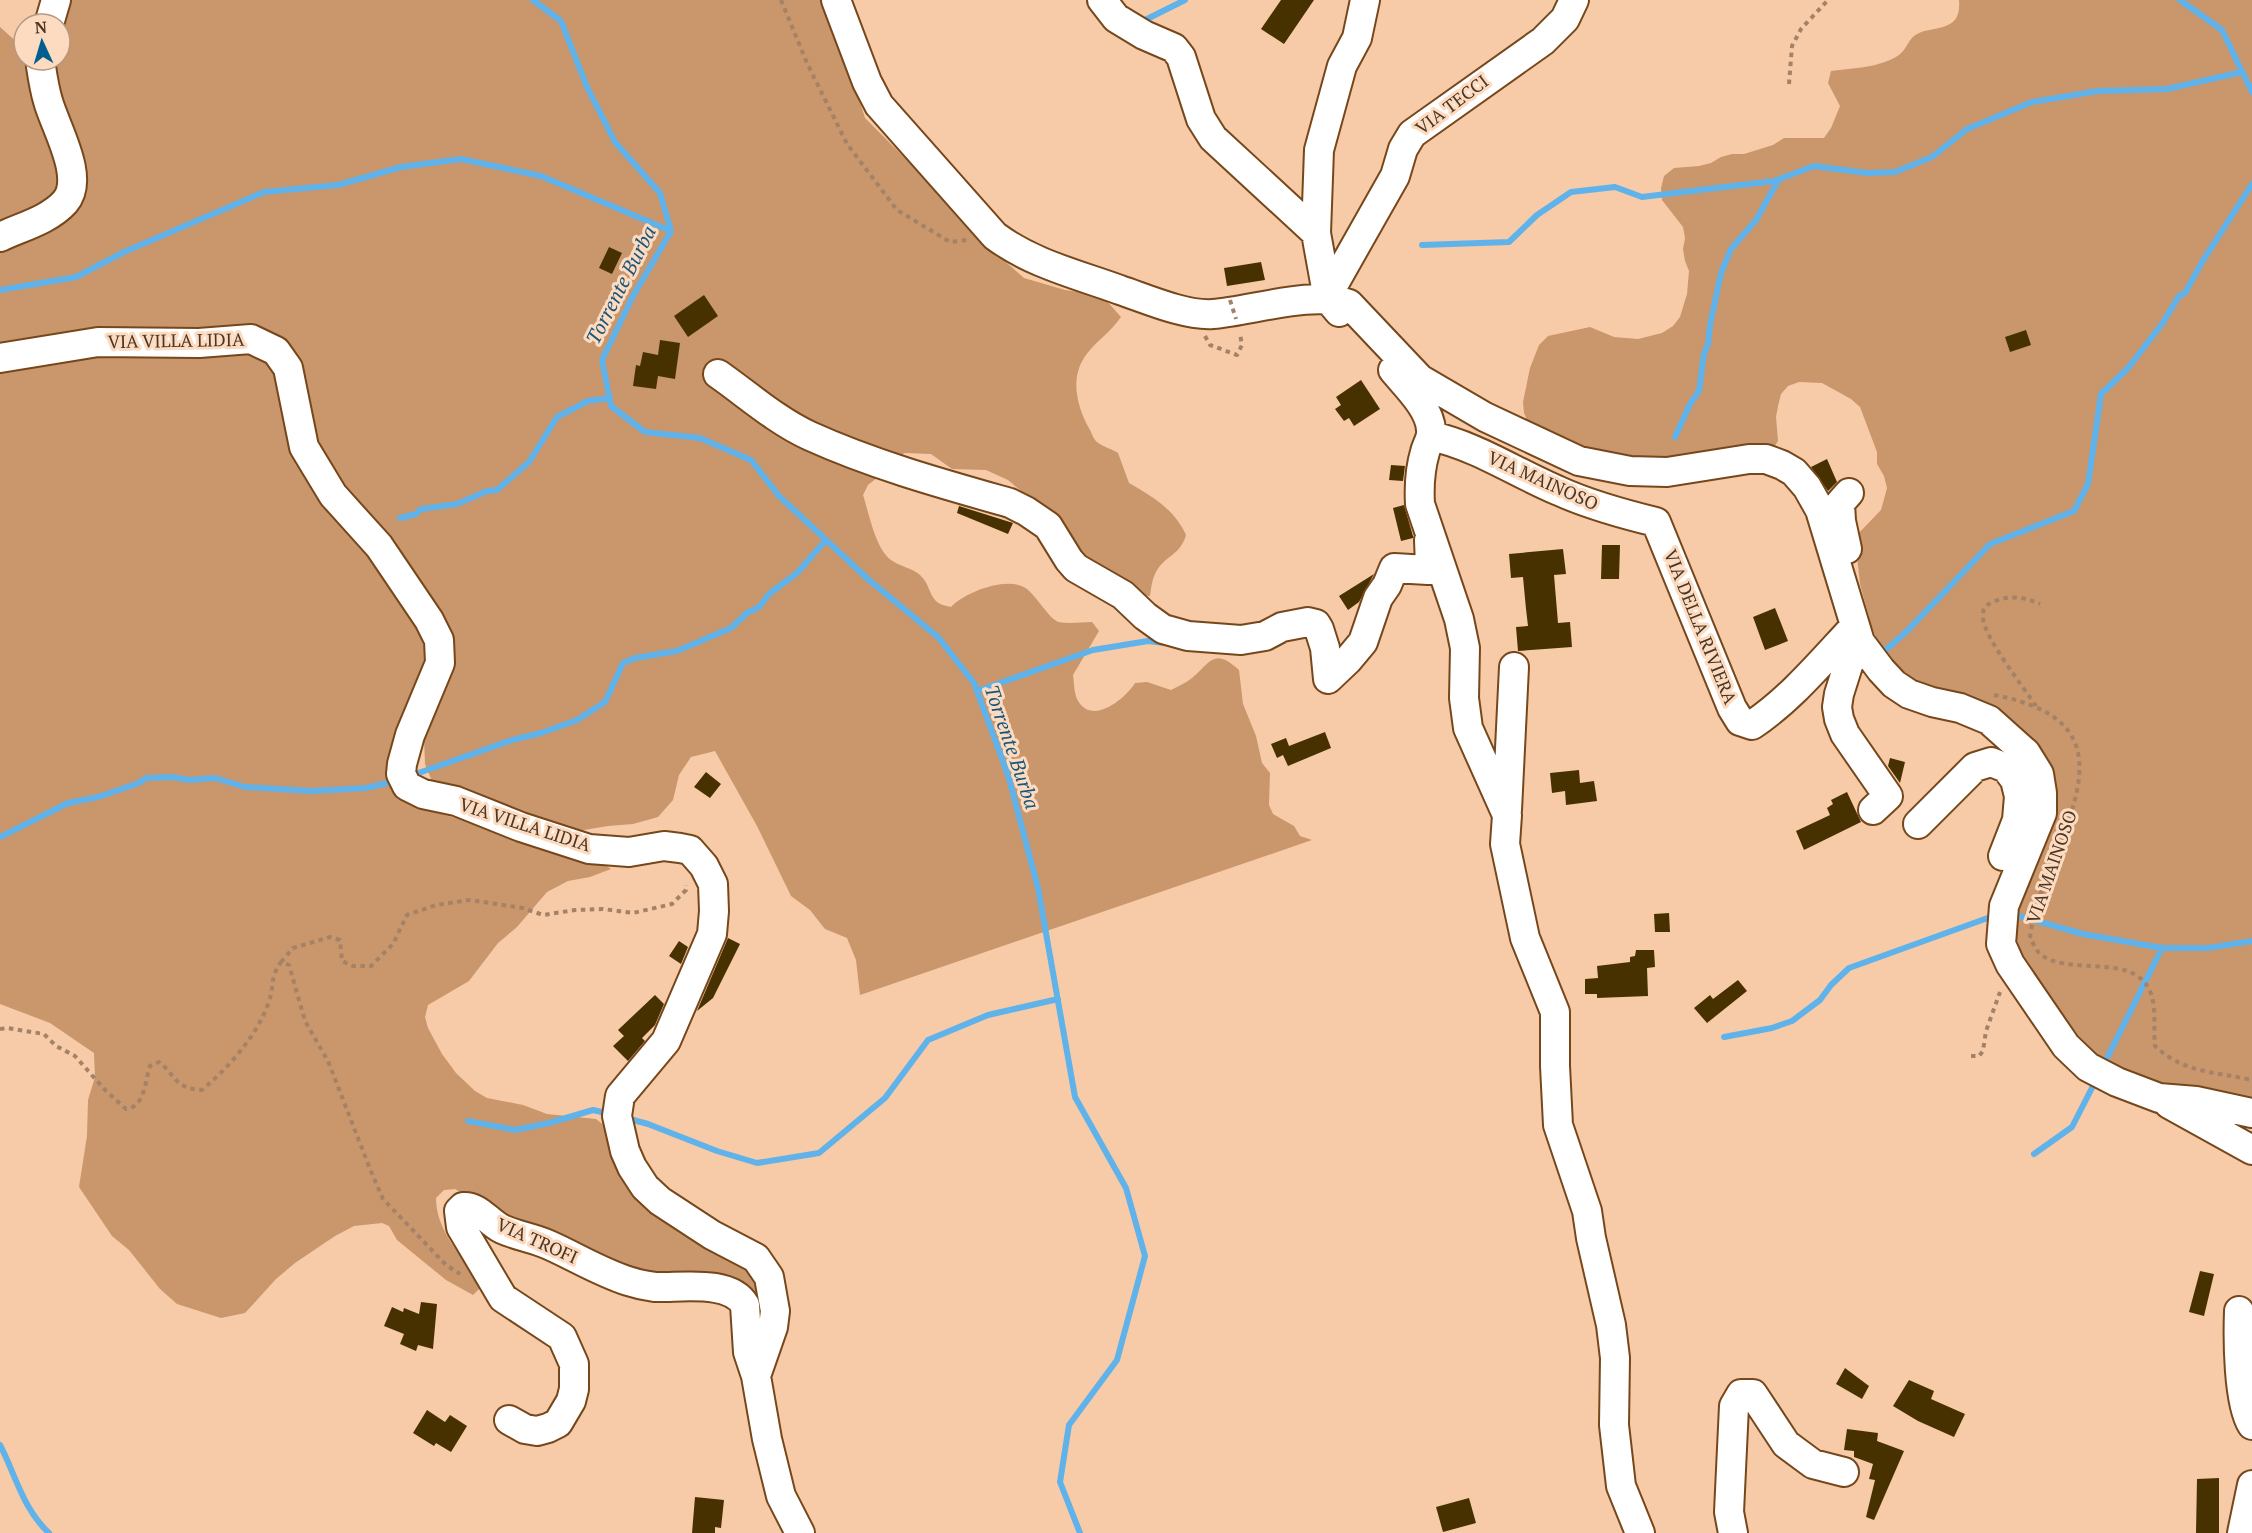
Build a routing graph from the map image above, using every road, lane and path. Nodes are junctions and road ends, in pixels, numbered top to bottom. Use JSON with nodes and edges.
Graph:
{"nodes":[{"id":1,"x":781,"y":0,"type":"edge"},
{"id":2,"x":836,"y":0,"type":"edge"},
{"id":3,"x":1102,"y":0,"type":"edge"},
{"id":4,"x":1365,"y":0,"type":"edge"},
{"id":5,"x":1574,"y":0,"type":"edge"},
{"id":6,"x":1828,"y":0,"type":"edge"},
{"id":7,"x":42,"y":72,"type":"edge"},
{"id":8,"x":1789,"y":84,"type":"dead end"},
{"id":9,"x":1316,"y":233,"type":"junction"},
{"id":10,"x":995,"y":236,"type":"junction"},
{"id":11,"x":0,"y":237,"type":"edge"},
{"id":12,"x":1328,"y":299,"type":"junction"},
{"id":13,"x":1230,"y":300,"type":"dead end"},
{"id":14,"x":1236,"y":319,"type":"dead end"},
{"id":15,"x":1239,"y":330,"type":"dead end"},
{"id":16,"x":1237,"y":355,"type":"dead end"},
{"id":17,"x":0,"y":358,"type":"edge"},
{"id":18,"x":718,"y":374,"type":"dead end"},
{"id":19,"x":1431,"y":436,"type":"junction"},
{"id":20,"x":1849,"y":493,"type":"dead end"},
{"id":21,"x":1656,"y":522,"type":"joint"},
{"id":22,"x":1431,"y":536,"type":"junction"},
{"id":23,"x":2040,"y":604,"type":"dead end"},
{"id":24,"x":1854,"y":625,"type":"junction"},
{"id":25,"x":1514,"y":667,"type":"dead end"},
{"id":26,"x":1983,"y":693,"type":"dead end"},
{"id":27,"x":2037,"y":707,"type":"junction"},
{"id":28,"x":1873,"y":810,"type":"dead end"},
{"id":29,"x":1507,"y":815,"type":"junction"},
{"id":30,"x":1918,"y":824,"type":"dead end"},
{"id":31,"x":686,"y":883,"type":"dead end"},
{"id":32,"x":2004,"y":912,"type":"junction"},
{"id":33,"x":281,"y":962,"type":"junction"},
{"id":34,"x":2000,"y":982,"type":"dead end"},
{"id":35,"x":0,"y":1029,"type":"edge"},
{"id":36,"x":1971,"y":1056,"type":"dead end"},
{"id":37,"x":2252,"y":1080,"type":"edge"},
{"id":38,"x":2159,"y":1098,"type":"junction"},
{"id":39,"x":2252,"y":1113,"type":"edge"},
{"id":40,"x":2252,"y":1150,"type":"edge"},
{"id":41,"x":465,"y":1277,"type":"dead end"},
{"id":42,"x":2239,"y":1311,"type":"dead end"},
{"id":43,"x":756,"y":1376,"type":"junction"},
{"id":44,"x":508,"y":1420,"type":"dead end"},
{"id":45,"x":2252,"y":1425,"type":"edge"},
{"id":46,"x":1844,"y":1472,"type":"dead end"},
{"id":47,"x":2252,"y":1485,"type":"edge"},
{"id":48,"x":800,"y":1533,"type":"edge"},
{"id":49,"x":1640,"y":1533,"type":"edge"},
{"id":50,"x":1733,"y":1533,"type":"edge"},
{"id":51,"x":2242,"y":1533,"type":"edge"}],
"edges":[{"from":1,"to":10,"type":"path"},
{"from":2,"to":10,"type":"street"},
{"from":3,"to":9,"type":"street"},
{"from":4,"to":9,"type":"street"},
{"from":5,"to":12,"type":"street","name":"VIA TECCI"},
{"from":6,"to":8,"type":"path"},
{"from":7,"to":11,"type":"street"},
{"from":9,"to":12,"type":"street"},
{"from":10,"to":12,"type":"street"},
{"from":12,"to":19,"type":"street"},
{"from":12,"to":24,"type":"street"},
{"from":13,"to":14,"type":"path","bridge":true},
{"from":15,"to":16,"type":"path"},
{"from":17,"to":43,"type":"street","name":"VIA VILLA LIDIA"},
{"from":18,"to":22,"type":"street"},
{"from":19,"to":21,"type":"street","name":"VIA MAINOSO"},
{"from":19,"to":22,"type":"street"},
{"from":20,"to":24,"type":"street"},
{"from":21,"to":24,"type":"street","name":"VIA DELLA RIVIERA"},
{"from":22,"to":29,"type":"street"},
{"from":23,"to":27,"type":"path"},
{"from":24,"to":28,"type":"street"},
{"from":24,"to":32,"type":"street"},
{"from":25,"to":29,"type":"street"},
{"from":26,"to":27,"type":"path","name":"VIA MAINOSO"},
{"from":27,"to":37,"type":"path","name":"VIA MAINOSO"},
{"from":29,"to":49,"type":"street"},
{"from":30,"to":32,"type":"street"},
{"from":31,"to":33,"type":"path"},
{"from":32,"to":38,"type":"street"},
{"from":33,"to":35,"type":"path"},
{"from":33,"to":41,"type":"path"},
{"from":34,"to":36,"type":"path"},
{"from":38,"to":39,"type":"street"},
{"from":38,"to":40,"type":"street"},
{"from":42,"to":45,"type":"street"},
{"from":43,"to":44,"type":"street","name":"VIA TROFI"},
{"from":43,"to":48,"type":"street","name":"VIA VILLA LIDIA"},
{"from":46,"to":50,"type":"street"},
{"from":47,"to":51,"type":"street"}]}
